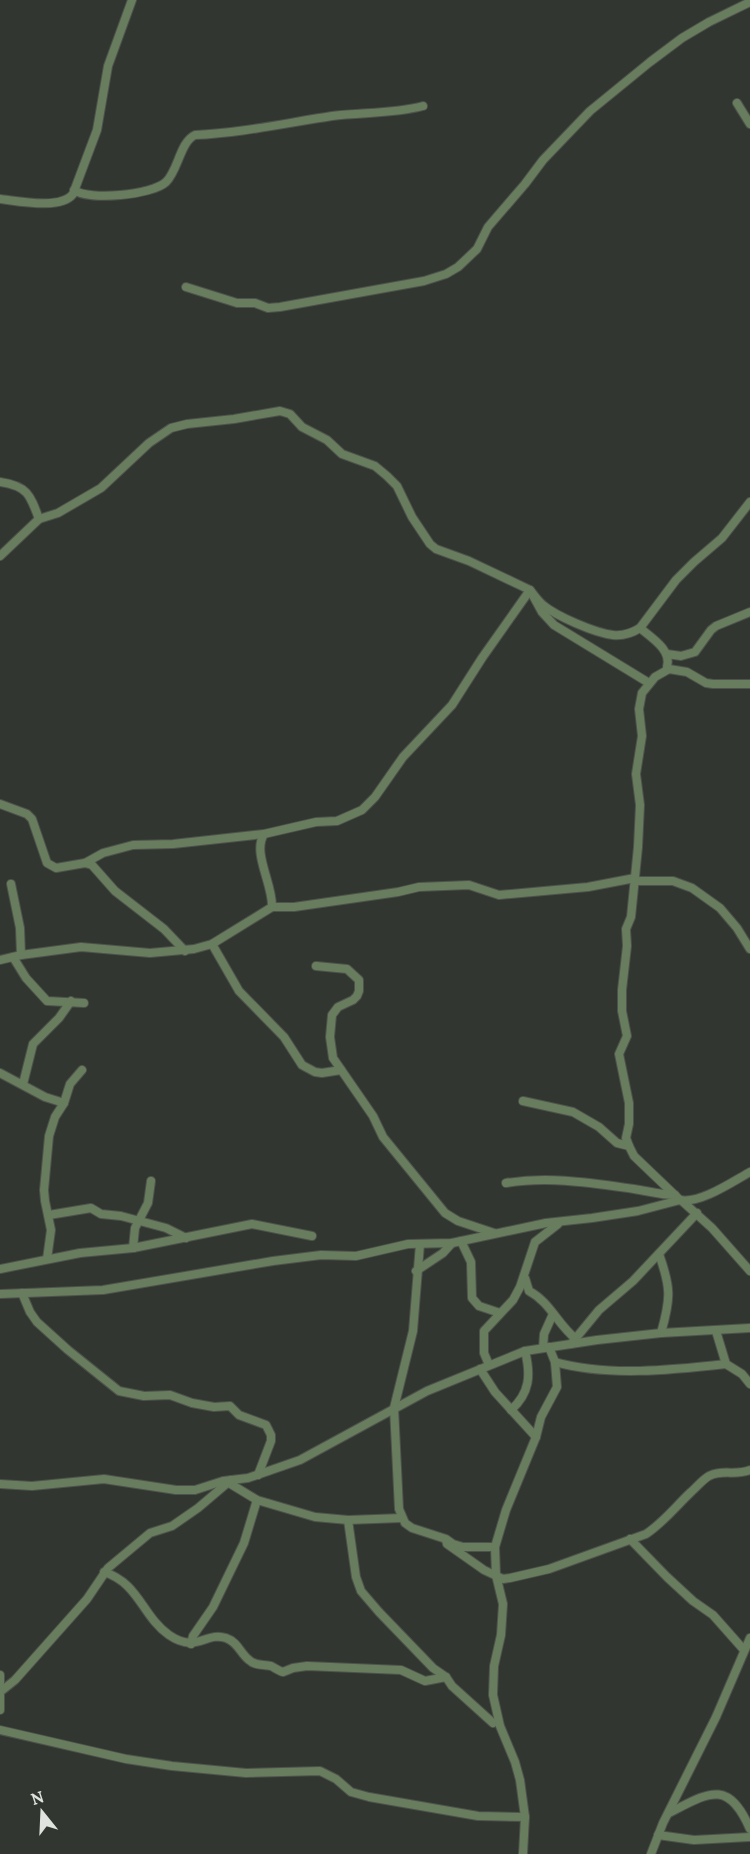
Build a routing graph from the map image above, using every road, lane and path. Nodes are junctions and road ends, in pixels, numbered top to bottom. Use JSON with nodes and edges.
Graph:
{"nodes":[{"id":1,"x":132,"y":0,"type":"edge"},
{"id":2,"x":750,"y":2,"type":"edge"},
{"id":3,"x":737,"y":103,"type":"dead end"},
{"id":4,"x":423,"y":106,"type":"dead end"},
{"id":5,"x":750,"y":124,"type":"edge"},
{"id":6,"x":74,"y":190,"type":"junction"},
{"id":7,"x":0,"y":199,"type":"edge"},
{"id":8,"x":186,"y":287,"type":"dead end"},
{"id":9,"x":0,"y":482,"type":"edge"},
{"id":10,"x":750,"y":502,"type":"edge"},
{"id":11,"x":39,"y":519,"type":"junction"},
{"id":12,"x":0,"y":555,"type":"edge"},
{"id":13,"x":530,"y":590,"type":"junction"},
{"id":14,"x":750,"y":612,"type":"edge"},
{"id":15,"x":640,"y":628,"type":"junction"},
{"id":16,"x":667,"y":654,"type":"junction"},
{"id":17,"x":669,"y":669,"type":"junction"},
{"id":18,"x":649,"y":683,"type":"junction"},
{"id":19,"x":750,"y":684,"type":"edge"},
{"id":20,"x":0,"y":804,"type":"edge"},
{"id":21,"x":264,"y":834,"type":"junction"},
{"id":22,"x":85,"y":862,"type":"junction"},
{"id":23,"x":634,"y":878,"type":"junction"},
{"id":24,"x":11,"y":884,"type":"dead end"},
{"id":25,"x":272,"y":907,"type":"junction"},
{"id":26,"x":212,"y":944,"type":"junction"},
{"id":27,"x":750,"y":949,"type":"edge"},
{"id":28,"x":185,"y":951,"type":"junction"},
{"id":29,"x":17,"y":956,"type":"junction"},
{"id":30,"x":0,"y":960,"type":"edge"},
{"id":31,"x":316,"y":966,"type":"dead end"},
{"id":32,"x":71,"y":1001,"type":"junction"},
{"id":33,"x":84,"y":1002,"type":"dead end"},
{"id":34,"x":82,"y":1070,"type":"dead end"},
{"id":35,"x":341,"y":1070,"type":"junction"},
{"id":36,"x":0,"y":1073,"type":"edge"},
{"id":37,"x":23,"y":1084,"type":"junction"},
{"id":38,"x":523,"y":1101,"type":"dead end"},
{"id":39,"x":64,"y":1103,"type":"junction"},
{"id":40,"x":629,"y":1146,"type":"junction"},
{"id":41,"x":750,"y":1172,"type":"edge"},
{"id":42,"x":151,"y":1180,"type":"dead end"},
{"id":43,"x":506,"y":1183,"type":"dead end"},
{"id":44,"x":679,"y":1198,"type":"junction"},
{"id":45,"x":697,"y":1213,"type":"junction"},
{"id":46,"x":49,"y":1215,"type":"junction"},
{"id":47,"x":137,"y":1221,"type":"junction"},
{"id":48,"x":558,"y":1224,"type":"dead end"},
{"id":49,"x":494,"y":1233,"type":"junction"},
{"id":50,"x":312,"y":1236,"type":"dead end"},
{"id":51,"x":186,"y":1238,"type":"junction"},
{"id":52,"x":457,"y":1242,"type":"junction"},
{"id":53,"x":420,"y":1244,"type":"junction"},
{"id":54,"x":133,"y":1248,"type":"junction"},
{"id":55,"x":658,"y":1254,"type":"junction"},
{"id":56,"x":47,"y":1259,"type":"junction"},
{"id":57,"x":0,"y":1269,"type":"edge"},
{"id":58,"x":416,"y":1271,"type":"junction"},
{"id":59,"x":750,"y":1271,"type":"edge"},
{"id":60,"x":525,"y":1277,"type":"junction"},
{"id":61,"x":22,"y":1293,"type":"junction"},
{"id":62,"x":0,"y":1294,"type":"edge"},
{"id":63,"x":500,"y":1313,"type":"junction"},
{"id":64,"x":553,"y":1314,"type":"junction"},
{"id":65,"x":750,"y":1328,"type":"edge"},
{"id":66,"x":716,"y":1331,"type":"junction"},
{"id":67,"x":661,"y":1333,"type":"junction"},
{"id":68,"x":574,"y":1342,"type":"junction"},
{"id":69,"x":546,"y":1348,"type":"junction"},
{"id":70,"x":525,"y":1351,"type":"junction"},
{"id":71,"x":555,"y":1362,"type":"junction"},
{"id":72,"x":726,"y":1364,"type":"junction"},
{"id":73,"x":489,"y":1365,"type":"junction"},
{"id":74,"x":480,"y":1369,"type":"junction"},
{"id":75,"x":746,"y":1372,"type":"edge"},
{"id":76,"x":750,"y":1384,"type":"edge"},
{"id":77,"x":394,"y":1408,"type":"junction"},
{"id":78,"x":511,"y":1410,"type":"junction"},
{"id":79,"x":536,"y":1437,"type":"junction"},
{"id":80,"x":750,"y":1470,"type":"edge"},
{"id":81,"x":258,"y":1475,"type":"junction"},
{"id":82,"x":230,"y":1482,"type":"junction"},
{"id":83,"x":0,"y":1484,"type":"edge"},
{"id":84,"x":257,"y":1500,"type":"junction"},
{"id":85,"x":402,"y":1518,"type":"junction"},
{"id":86,"x":348,"y":1520,"type":"junction"},
{"id":87,"x":446,"y":1539,"type":"junction"},
{"id":88,"x":630,"y":1539,"type":"junction"},
{"id":89,"x":495,"y":1547,"type":"junction"},
{"id":90,"x":104,"y":1572,"type":"junction"},
{"id":91,"x":496,"y":1575,"type":"junction"},
{"id":92,"x":750,"y":1638,"type":"edge"},
{"id":93,"x":191,"y":1644,"type":"junction"},
{"id":94,"x":744,"y":1650,"type":"junction"},
{"id":95,"x":0,"y":1675,"type":"edge"},
{"id":96,"x":446,"y":1677,"type":"junction"},
{"id":97,"x":0,"y":1692,"type":"edge"},
{"id":98,"x":0,"y":1710,"type":"edge"},
{"id":99,"x":493,"y":1724,"type":"dead end"},
{"id":100,"x":0,"y":1730,"type":"edge"},
{"id":101,"x":668,"y":1814,"type":"junction"},
{"id":102,"x":525,"y":1817,"type":"junction"},
{"id":103,"x":750,"y":1829,"type":"edge"},
{"id":104,"x":658,"y":1835,"type":"junction"},
{"id":105,"x":750,"y":1837,"type":"edge"},
{"id":106,"x":523,"y":1854,"type":"edge"},
{"id":107,"x":651,"y":1854,"type":"edge"}],
"edges":[{"from":1,"to":6,"type":"street"},
{"from":2,"to":8,"type":"street"},
{"from":3,"to":5,"type":"street"},
{"from":4,"to":6,"type":"street"},
{"from":6,"to":7,"type":"street"},
{"from":9,"to":11,"type":"street"},
{"from":10,"to":15,"type":"street"},
{"from":11,"to":12,"type":"street"},
{"from":11,"to":13,"type":"street"},
{"from":13,"to":15,"type":"street"},
{"from":13,"to":18,"type":"street"},
{"from":13,"to":21,"type":"street"},
{"from":14,"to":16,"type":"street"},
{"from":15,"to":16,"type":"street"},
{"from":16,"to":17,"type":"street"},
{"from":17,"to":18,"type":"street"},
{"from":17,"to":19,"type":"street"},
{"from":18,"to":23,"type":"street"},
{"from":20,"to":22,"type":"street"},
{"from":21,"to":22,"type":"street"},
{"from":21,"to":25,"type":"street"},
{"from":22,"to":28,"type":"street"},
{"from":23,"to":25,"type":"street"},
{"from":23,"to":27,"type":"street"},
{"from":23,"to":40,"type":"street"},
{"from":24,"to":29,"type":"street"},
{"from":25,"to":26,"type":"street"},
{"from":26,"to":28,"type":"street"},
{"from":26,"to":35,"type":"street"},
{"from":28,"to":29,"type":"street"},
{"from":29,"to":30,"type":"street"},
{"from":29,"to":32,"type":"street"},
{"from":31,"to":35,"type":"street"},
{"from":32,"to":33,"type":"street"},
{"from":32,"to":37,"type":"street"},
{"from":34,"to":39,"type":"street"},
{"from":35,"to":49,"type":"street"},
{"from":36,"to":37,"type":"street"},
{"from":37,"to":39,"type":"street"},
{"from":38,"to":40,"type":"street"},
{"from":39,"to":46,"type":"street"},
{"from":40,"to":44,"type":"street"},
{"from":41,"to":44,"type":"street"},
{"from":42,"to":47,"type":"street"},
{"from":43,"to":44,"type":"street"},
{"from":44,"to":45,"type":"street"},
{"from":44,"to":49,"type":"street"},
{"from":45,"to":55,"type":"street"},
{"from":45,"to":59,"type":"street"},
{"from":46,"to":47,"type":"street"},
{"from":46,"to":56,"type":"street"},
{"from":47,"to":51,"type":"street"},
{"from":47,"to":54,"type":"street"},
{"from":48,"to":60,"type":"street"},
{"from":49,"to":52,"type":"street"},
{"from":50,"to":51,"type":"street"},
{"from":51,"to":54,"type":"street"},
{"from":52,"to":53,"type":"street"},
{"from":52,"to":58,"type":"street"},
{"from":52,"to":63,"type":"street"},
{"from":53,"to":58,"type":"street"},
{"from":53,"to":61,"type":"street"},
{"from":54,"to":56,"type":"street"},
{"from":55,"to":67,"type":"street"},
{"from":55,"to":68,"type":"street"},
{"from":56,"to":57,"type":"street"},
{"from":58,"to":77,"type":"street"},
{"from":60,"to":63,"type":"street"},
{"from":60,"to":64,"type":"street"},
{"from":61,"to":62,"type":"street"},
{"from":61,"to":81,"type":"street"},
{"from":63,"to":73,"type":"street"},
{"from":64,"to":68,"type":"street"},
{"from":64,"to":69,"type":"street"},
{"from":65,"to":66,"type":"street"},
{"from":66,"to":67,"type":"street"},
{"from":66,"to":72,"type":"street"},
{"from":67,"to":68,"type":"street"},
{"from":68,"to":69,"type":"street"},
{"from":69,"to":70,"type":"street"},
{"from":69,"to":71,"type":"street"},
{"from":70,"to":73,"type":"street"},
{"from":70,"to":78,"type":"street"},
{"from":71,"to":72,"type":"street"},
{"from":71,"to":79,"type":"street"},
{"from":72,"to":75,"type":"street"},
{"from":73,"to":74,"type":"street"},
{"from":74,"to":77,"type":"street"},
{"from":74,"to":78,"type":"street"},
{"from":75,"to":76,"type":"street"},
{"from":77,"to":81,"type":"street"},
{"from":77,"to":85,"type":"street"},
{"from":78,"to":79,"type":"street"},
{"from":79,"to":89,"type":"street"},
{"from":80,"to":88,"type":"street"},
{"from":81,"to":82,"type":"street"},
{"from":82,"to":83,"type":"street"},
{"from":82,"to":84,"type":"street"},
{"from":82,"to":90,"type":"street"},
{"from":84,"to":86,"type":"street"},
{"from":84,"to":93,"type":"street"},
{"from":85,"to":86,"type":"street"},
{"from":85,"to":87,"type":"street"},
{"from":86,"to":96,"type":"street"},
{"from":87,"to":89,"type":"street"},
{"from":87,"to":91,"type":"street"},
{"from":88,"to":91,"type":"street"},
{"from":88,"to":94,"type":"street"},
{"from":89,"to":91,"type":"street"},
{"from":90,"to":93,"type":"street"},
{"from":90,"to":97,"type":"street"},
{"from":91,"to":102,"type":"street"},
{"from":92,"to":94,"type":"street"},
{"from":93,"to":96,"type":"street"},
{"from":94,"to":101,"type":"street"},
{"from":95,"to":97,"type":"street"},
{"from":96,"to":99,"type":"street"},
{"from":97,"to":98,"type":"street"},
{"from":100,"to":102,"type":"street"},
{"from":101,"to":103,"type":"street"},
{"from":101,"to":104,"type":"street"},
{"from":102,"to":106,"type":"street"},
{"from":104,"to":105,"type":"street"},
{"from":104,"to":107,"type":"street"}]}
